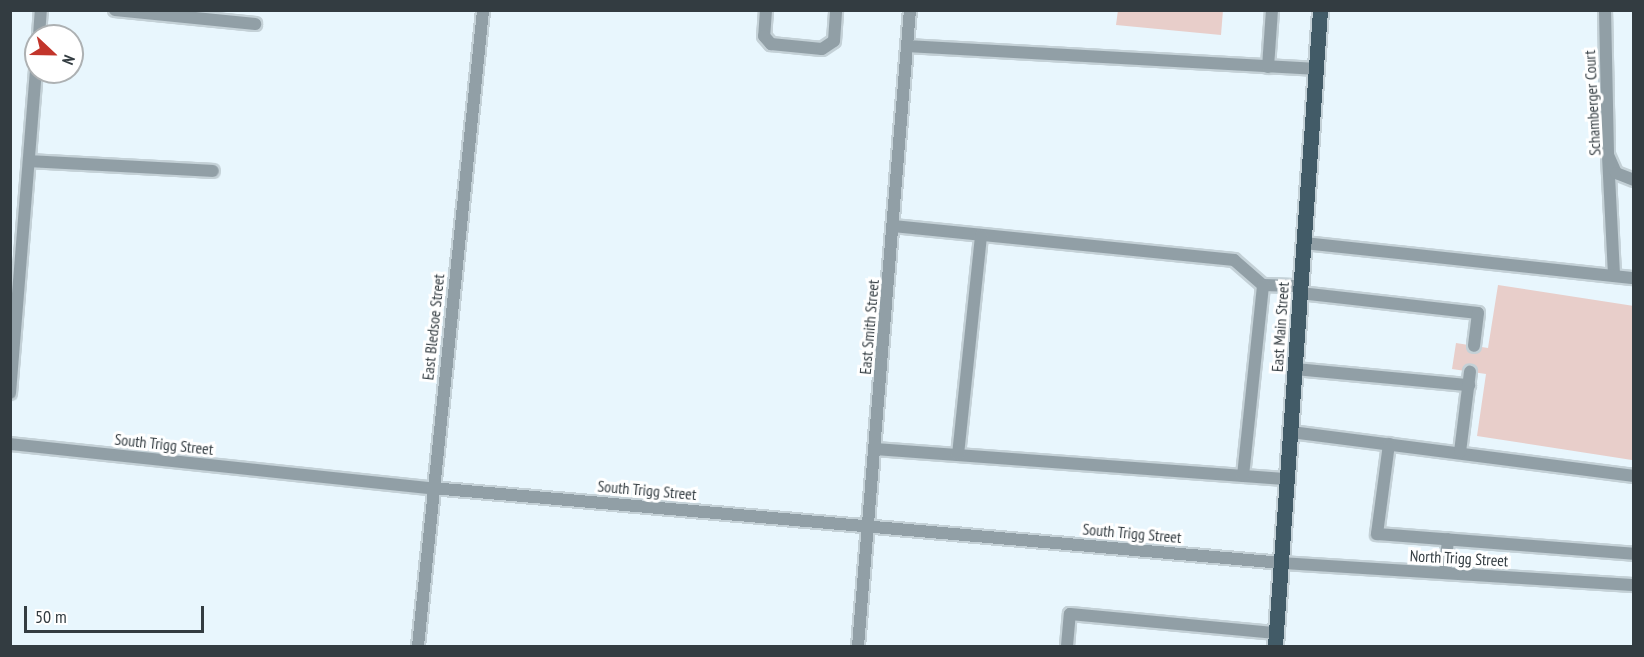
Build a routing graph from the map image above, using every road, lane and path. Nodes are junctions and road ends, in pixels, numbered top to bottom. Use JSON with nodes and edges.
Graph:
{"nodes":[{"id":1,"x":115,"y":10,"type":"edge"},
{"id":2,"x":483,"y":10,"type":"edge"},
{"id":3,"x":766,"y":10,"type":"edge"},
{"id":4,"x":836,"y":10,"type":"edge"},
{"id":5,"x":910,"y":10,"type":"edge"},
{"id":6,"x":1272,"y":10,"type":"edge"},
{"id":7,"x":1320,"y":10,"type":"edge"},
{"id":8,"x":1605,"y":10,"type":"edge"},
{"id":9,"x":255,"y":24,"type":"dead end"},
{"id":10,"x":908,"y":46,"type":"junction"},
{"id":11,"x":1268,"y":67,"type":"junction"},
{"id":12,"x":1316,"y":69,"type":"junction"},
{"id":13,"x":35,"y":84,"type":"edge"},
{"id":14,"x":1608,"y":155,"type":"junction"},
{"id":15,"x":29,"y":161,"type":"junction"},
{"id":16,"x":213,"y":171,"type":"dead end"},
{"id":17,"x":1634,"y":180,"type":"edge"},
{"id":18,"x":893,"y":226,"type":"junction"},
{"id":19,"x":981,"y":235,"type":"junction"},
{"id":20,"x":1304,"y":243,"type":"junction"},
{"id":21,"x":1614,"y":276,"type":"junction"},
{"id":22,"x":1634,"y":278,"type":"edge"},
{"id":23,"x":1263,"y":285,"type":"junction"},
{"id":24,"x":1301,"y":290,"type":"junction"},
{"id":25,"x":14,"y":312,"type":"edge"},
{"id":26,"x":1474,"y":346,"type":"dead end"},
{"id":27,"x":1295,"y":369,"type":"junction"},
{"id":28,"x":1470,"y":372,"type":"dead end"},
{"id":29,"x":1469,"y":385,"type":"junction"},
{"id":30,"x":10,"y":393,"type":"edge"},
{"id":31,"x":1291,"y":432,"type":"junction"},
{"id":32,"x":10,"y":444,"type":"edge"},
{"id":33,"x":1389,"y":444,"type":"junction"},
{"id":34,"x":875,"y":449,"type":"junction"},
{"id":35,"x":1460,"y":452,"type":"junction"},
{"id":36,"x":958,"y":456,"type":"junction"},
{"id":37,"x":1243,"y":476,"type":"junction"},
{"id":38,"x":1634,"y":476,"type":"edge"},
{"id":39,"x":1288,"y":479,"type":"junction"},
{"id":40,"x":432,"y":488,"type":"junction"},
{"id":41,"x":869,"y":525,"type":"junction"},
{"id":42,"x":1448,"y":539,"type":"junction"},
{"id":43,"x":1634,"y":554,"type":"edge"},
{"id":44,"x":1282,"y":563,"type":"junction"},
{"id":45,"x":1445,"y":573,"type":"junction"},
{"id":46,"x":1634,"y":585,"type":"edge"},
{"id":47,"x":1276,"y":640,"type":"edge"},
{"id":48,"x":418,"y":646,"type":"edge"},
{"id":49,"x":858,"y":646,"type":"edge"},
{"id":50,"x":1067,"y":646,"type":"edge"}],
"edges":[{"from":1,"to":9,"type":"street"},
{"from":2,"to":40,"type":"street","name":"East Bledsoe Street"},
{"from":3,"to":4,"type":"street"},
{"from":5,"to":10,"type":"street","name":"East Smith Street"},
{"from":6,"to":11,"type":"street"},
{"from":7,"to":12,"type":"main road","name":"East Main Street"},
{"from":8,"to":14,"type":"street","name":"Schamberger Court"},
{"from":10,"to":11,"type":"street"},
{"from":10,"to":18,"type":"street","name":"East Smith Street"},
{"from":11,"to":12,"type":"street"},
{"from":12,"to":20,"type":"main road","name":"East Main Street"},
{"from":13,"to":15,"type":"street"},
{"from":14,"to":17,"type":"street","name":"Schamberger Court"},
{"from":14,"to":21,"type":"street"},
{"from":15,"to":16,"type":"street"},
{"from":15,"to":25,"type":"street"},
{"from":18,"to":19,"type":"street"},
{"from":18,"to":34,"type":"street","name":"East Smith Street"},
{"from":19,"to":23,"type":"street"},
{"from":19,"to":36,"type":"street"},
{"from":20,"to":21,"type":"street"},
{"from":20,"to":24,"type":"main road","name":"East Main Street"},
{"from":21,"to":22,"type":"street"},
{"from":23,"to":24,"type":"street"},
{"from":23,"to":37,"type":"street"},
{"from":24,"to":26,"type":"street"},
{"from":24,"to":27,"type":"main road","name":"East Main Street"},
{"from":25,"to":30,"type":"street"},
{"from":27,"to":29,"type":"street"},
{"from":27,"to":31,"type":"main road","name":"East Main Street"},
{"from":28,"to":29,"type":"street"},
{"from":29,"to":35,"type":"street"},
{"from":31,"to":33,"type":"street"},
{"from":31,"to":39,"type":"main road","name":"East Main Street"},
{"from":32,"to":40,"type":"street","name":"South Trigg Street"},
{"from":33,"to":35,"type":"street"},
{"from":33,"to":42,"type":"street"},
{"from":34,"to":36,"type":"street"},
{"from":34,"to":41,"type":"street","name":"East Smith Street"},
{"from":35,"to":38,"type":"street"},
{"from":36,"to":37,"type":"street"},
{"from":37,"to":39,"type":"street"},
{"from":39,"to":44,"type":"main road","name":"East Main Street"},
{"from":40,"to":41,"type":"street","name":"South Trigg Street"},
{"from":40,"to":48,"type":"street","name":"East Bledsoe Street"},
{"from":41,"to":44,"type":"street","name":"South Trigg Street"},
{"from":41,"to":49,"type":"street","name":"East Smith Street"},
{"from":42,"to":43,"type":"street"},
{"from":42,"to":45,"type":"street"},
{"from":44,"to":45,"type":"street","name":"North Trigg Street"},
{"from":44,"to":47,"type":"main road","name":"East Main Street"},
{"from":45,"to":46,"type":"street","name":"North Trigg Street"},
{"from":47,"to":50,"type":"street"}]}
